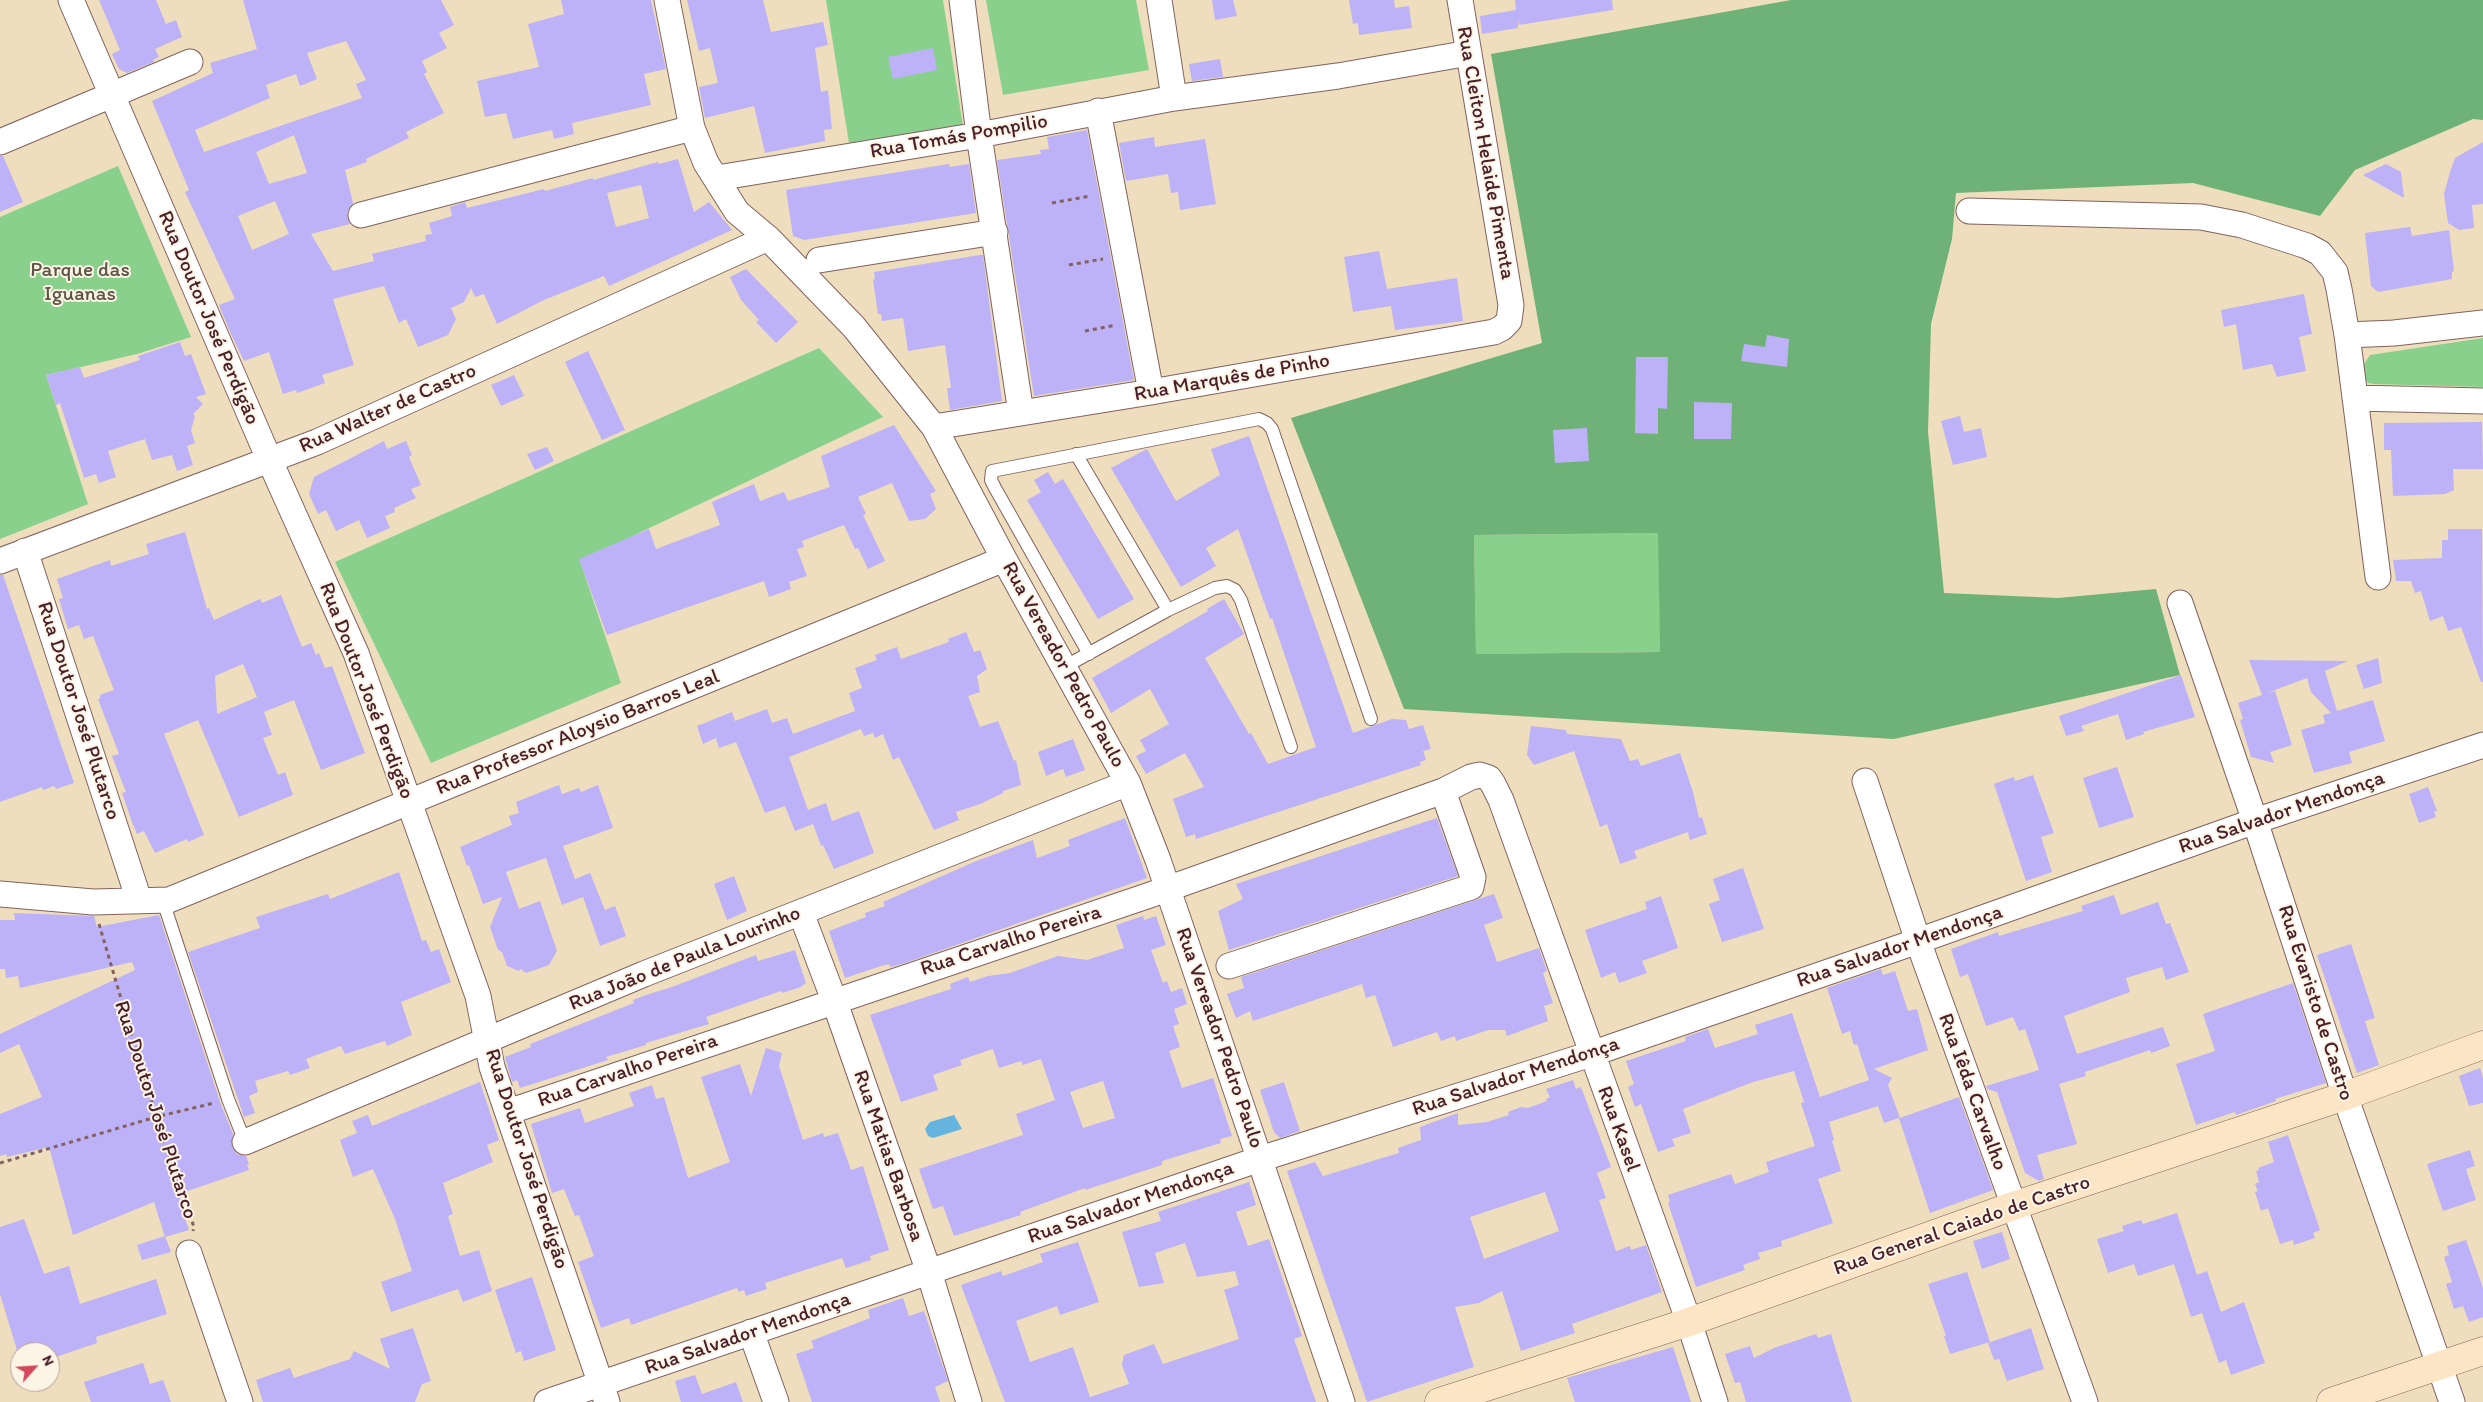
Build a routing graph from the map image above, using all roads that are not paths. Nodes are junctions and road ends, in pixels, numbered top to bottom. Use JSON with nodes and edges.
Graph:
{"nodes":[{"id":1,"x":71,"y":0,"type":"edge"},
{"id":2,"x":667,"y":0,"type":"edge"},
{"id":3,"x":962,"y":0,"type":"edge"},
{"id":4,"x":1159,"y":0,"type":"edge"},
{"id":5,"x":1460,"y":0,"type":"edge"},
{"id":6,"x":1469,"y":53,"type":"junction"},
{"id":7,"x":190,"y":62,"type":"dead end"},
{"id":8,"x":112,"y":94,"type":"junction"},
{"id":9,"x":1174,"y":98,"type":"junction"},
{"id":10,"x":1098,"y":111,"type":"junction"},
{"id":11,"x":692,"y":128,"type":"junction"},
{"id":12,"x":979,"y":135,"type":"junction"},
{"id":13,"x":0,"y":142,"type":"edge"},
{"id":14,"x":716,"y":178,"type":"junction"},
{"id":15,"x":1969,"y":211,"type":"dead end"},
{"id":16,"x":361,"y":215,"type":"dead end"},
{"id":17,"x":995,"y":232,"type":"junction"},
{"id":18,"x":768,"y":238,"type":"junction"},
{"id":19,"x":819,"y":260,"type":"dead end"},
{"id":20,"x":1511,"y":305,"type":"joint"},
{"id":21,"x":2483,"y":323,"type":"edge"},
{"id":22,"x":2347,"y":335,"type":"junction"},
{"id":23,"x":1151,"y":392,"type":"junction"},
{"id":24,"x":2355,"y":398,"type":"junction"},
{"id":25,"x":1019,"y":400,"type":"dead end"},
{"id":26,"x":2483,"y":401,"type":"edge"},
{"id":27,"x":934,"y":427,"type":"junction"},
{"id":28,"x":1076,"y":454,"type":"junction"},
{"id":29,"x":269,"y":459,"type":"junction"},
{"id":30,"x":25,"y":551,"type":"junction"},
{"id":31,"x":1004,"y":559,"type":"junction"},
{"id":32,"x":0,"y":561,"type":"edge"},
{"id":33,"x":2378,"y":577,"type":"dead end"},
{"id":34,"x":2180,"y":603,"type":"dead end"},
{"id":35,"x":1168,"y":610,"type":"junction"},
{"id":36,"x":1090,"y":654,"type":"junction"},
{"id":37,"x":1064,"y":667,"type":"junction"},
{"id":38,"x":1371,"y":719,"type":"dead end"},
{"id":39,"x":2483,"y":745,"type":"edge"},
{"id":40,"x":1291,"y":747,"type":"dead end"},
{"id":41,"x":1865,"y":781,"type":"dead end"},
{"id":42,"x":1128,"y":783,"type":"junction"},
{"id":43,"x":1443,"y":791,"type":"junction"},
{"id":44,"x":1501,"y":800,"type":"joint"},
{"id":45,"x":410,"y":802,"type":"junction"},
{"id":46,"x":2255,"y":821,"type":"junction"},
{"id":47,"x":1167,"y":889,"type":"junction"},
{"id":48,"x":0,"y":894,"type":"edge"},
{"id":49,"x":151,"y":901,"type":"junction"},
{"id":50,"x":801,"y":913,"type":"junction"},
{"id":51,"x":1918,"y":941,"type":"junction"},
{"id":52,"x":1229,"y":966,"type":"dead end"},
{"id":53,"x":834,"y":1000,"type":"junction"},
{"id":54,"x":488,"y":1041,"type":"junction"},
{"id":55,"x":2483,"y":1045,"type":"edge"},
{"id":56,"x":1591,"y":1054,"type":"junction"},
{"id":57,"x":2345,"y":1096,"type":"junction"},
{"id":58,"x":508,"y":1112,"type":"junction"},
{"id":59,"x":245,"y":1142,"type":"joint"},
{"id":60,"x":1260,"y":1159,"type":"junction"},
{"id":61,"x":2013,"y":1206,"type":"junction"},
{"id":62,"x":189,"y":1253,"type":"road end"},
{"id":63,"x":929,"y":1272,"type":"junction"},
{"id":64,"x":1689,"y":1322,"type":"junction"},
{"id":65,"x":751,"y":1332,"type":"junction"},
{"id":66,"x":2483,"y":1351,"type":"edge"},
{"id":67,"x":2440,"y":1366,"type":"junction"},
{"id":68,"x":605,"y":1393,"type":"edge"},
{"id":69,"x":240,"y":1402,"type":"edge"},
{"id":70,"x":547,"y":1402,"type":"edge"},
{"id":71,"x":776,"y":1402,"type":"edge"},
{"id":72,"x":969,"y":1402,"type":"edge"},
{"id":73,"x":1342,"y":1402,"type":"edge"},
{"id":74,"x":1439,"y":1402,"type":"edge"},
{"id":75,"x":1715,"y":1402,"type":"edge"},
{"id":76,"x":2085,"y":1402,"type":"edge"},
{"id":77,"x":2331,"y":1402,"type":"edge"},
{"id":78,"x":2452,"y":1402,"type":"edge"}],
"edges":[{"from":1,"to":8,"type":"street","name":"Rua Doutor José Perdigão"},
{"from":2,"to":11,"type":"street","name":"Rua Vereador Pedro Paulo"},
{"from":3,"to":12,"type":"street"},
{"from":4,"to":9,"type":"street"},
{"from":5,"to":6,"type":"street","name":"Rua Cleiton Helaide Pimenta"},
{"from":6,"to":9,"type":"street","name":"Rua Tomás Pompilio"},
{"from":6,"to":20,"type":"street","name":"Rua Cleiton Helaide Pimenta"},
{"from":7,"to":8,"type":"street"},
{"from":8,"to":13,"type":"street"},
{"from":8,"to":29,"type":"street","name":"Rua Doutor José Perdigão"},
{"from":9,"to":10,"type":"street","name":"Rua Tomás Pompilio"},
{"from":10,"to":12,"type":"street","name":"Rua Tomás Pompilio"},
{"from":10,"to":23,"type":"street"},
{"from":11,"to":14,"type":"street","name":"Rua Vereador Pedro Paulo"},
{"from":11,"to":16,"type":"street"},
{"from":12,"to":14,"type":"street","name":"Rua Tomás Pompilio"},
{"from":12,"to":17,"type":"street"},
{"from":14,"to":18,"type":"street","name":"Rua Vereador Pedro Paulo"},
{"from":15,"to":22,"type":"street"},
{"from":17,"to":19,"type":"street"},
{"from":17,"to":25,"type":"street"},
{"from":18,"to":27,"type":"street","name":"Rua Vereador Pedro Paulo"},
{"from":18,"to":29,"type":"street","name":"Rua Walter de Castro"},
{"from":20,"to":23,"type":"street","name":"Rua Marquês de Pinho"},
{"from":21,"to":22,"type":"street"},
{"from":22,"to":24,"type":"street"},
{"from":23,"to":27,"type":"street","name":"Rua Marquês de Pinho"},
{"from":24,"to":26,"type":"street"},
{"from":24,"to":33,"type":"street"},
{"from":27,"to":31,"type":"street","name":"Rua Vereador Pedro Paulo"},
{"from":28,"to":35,"type":"lane"},
{"from":28,"to":36,"type":"lane"},
{"from":28,"to":38,"type":"lane"},
{"from":29,"to":30,"type":"street","name":"Rua Walter de Castro"},
{"from":29,"to":45,"type":"street","name":"Rua Doutor José Perdigão"},
{"from":30,"to":32,"type":"street","name":"Rua Walter de Castro"},
{"from":30,"to":49,"type":"street","name":"Rua Doutor José Plutarco"},
{"from":31,"to":37,"type":"street","name":"Rua Vereador Pedro Paulo"},
{"from":31,"to":45,"type":"street","name":"Rua Professor Aloysio Barros Leal"},
{"from":34,"to":46,"type":"street","name":"Rua Evaristo de Castro"},
{"from":35,"to":36,"type":"lane"},
{"from":35,"to":40,"type":"lane"},
{"from":36,"to":37,"type":"lane"},
{"from":37,"to":42,"type":"street","name":"Rua Vereador Pedro Paulo"},
{"from":39,"to":46,"type":"street","name":"Rua Salvador Mendonça"},
{"from":41,"to":51,"type":"street","name":"Rua Iêda Carvalho"},
{"from":42,"to":47,"type":"street","name":"Rua Vereador Pedro Paulo"},
{"from":42,"to":50,"type":"street","name":"Rua João de Paula Lourinho"},
{"from":43,"to":44,"type":"street","name":"Rua Carvalho Pereira"},
{"from":43,"to":47,"type":"street","name":"Rua Carvalho Pereira"},
{"from":43,"to":52,"type":"street"},
{"from":44,"to":56,"type":"street","name":"Rua Kasel"},
{"from":45,"to":49,"type":"street","name":"Rua Professor Aloysio Barros Leal"},
{"from":45,"to":54,"type":"street","name":"Rua Doutor José Perdigão"},
{"from":46,"to":51,"type":"street","name":"Rua Salvador Mendonça"},
{"from":46,"to":57,"type":"street","name":"Rua Evaristo de Castro"},
{"from":47,"to":53,"type":"street","name":"Rua Carvalho Pereira"},
{"from":47,"to":60,"type":"street","name":"Rua Vereador Pedro Paulo"},
{"from":48,"to":49,"type":"street","name":"Rua Professor Aloysio Barros Leal"},
{"from":49,"to":59,"type":"lane"},
{"from":50,"to":53,"type":"street","name":"Rua Matias Barbosa"},
{"from":50,"to":54,"type":"street","name":"Rua João de Paula Lourinho"},
{"from":51,"to":56,"type":"street","name":"Rua Salvador Mendonça"},
{"from":51,"to":61,"type":"street","name":"Rua Iêda Carvalho"},
{"from":53,"to":58,"type":"street","name":"Rua Carvalho Pereira"},
{"from":53,"to":63,"type":"street","name":"Rua Matias Barbosa"},
{"from":54,"to":58,"type":"street","name":"Rua Doutor José Perdigão"},
{"from":54,"to":59,"type":"street","name":"Rua João de Paula Lourinho"},
{"from":55,"to":57,"type":"street","name":"Rua General Caiado de Castro"},
{"from":56,"to":60,"type":"street","name":"Rua Salvador Mendonça"},
{"from":56,"to":64,"type":"street","name":"Rua Kasel"},
{"from":57,"to":61,"type":"street","name":"Rua General Caiado de Castro"},
{"from":57,"to":67,"type":"street","name":"Rua Evaristo de Castro"},
{"from":58,"to":68,"type":"street","name":"Rua Doutor José Perdigão"},
{"from":60,"to":63,"type":"street","name":"Rua Salvador Mendonça"},
{"from":60,"to":73,"type":"street","name":"Rua Vereador Pedro Paulo"},
{"from":61,"to":64,"type":"street","name":"Rua General Caiado de Castro"},
{"from":61,"to":76,"type":"street","name":"Rua Iêda Carvalho"},
{"from":62,"to":69,"type":"street"},
{"from":63,"to":65,"type":"street","name":"Rua Salvador Mendonça"},
{"from":63,"to":72,"type":"street","name":"Rua Matias Barbosa"},
{"from":64,"to":74,"type":"street","name":"Rua General Caiado de Castro"},
{"from":64,"to":75,"type":"street","name":"Rua Kasel"},
{"from":65,"to":68,"type":"street","name":"Rua Salvador Mendonça"},
{"from":65,"to":71,"type":"street"},
{"from":66,"to":67,"type":"street"},
{"from":67,"to":77,"type":"street"},
{"from":67,"to":78,"type":"street","name":"Rua Evaristo de Castro"},
{"from":68,"to":70,"type":"street","name":"Rua Salvador Mendonça"}]}
